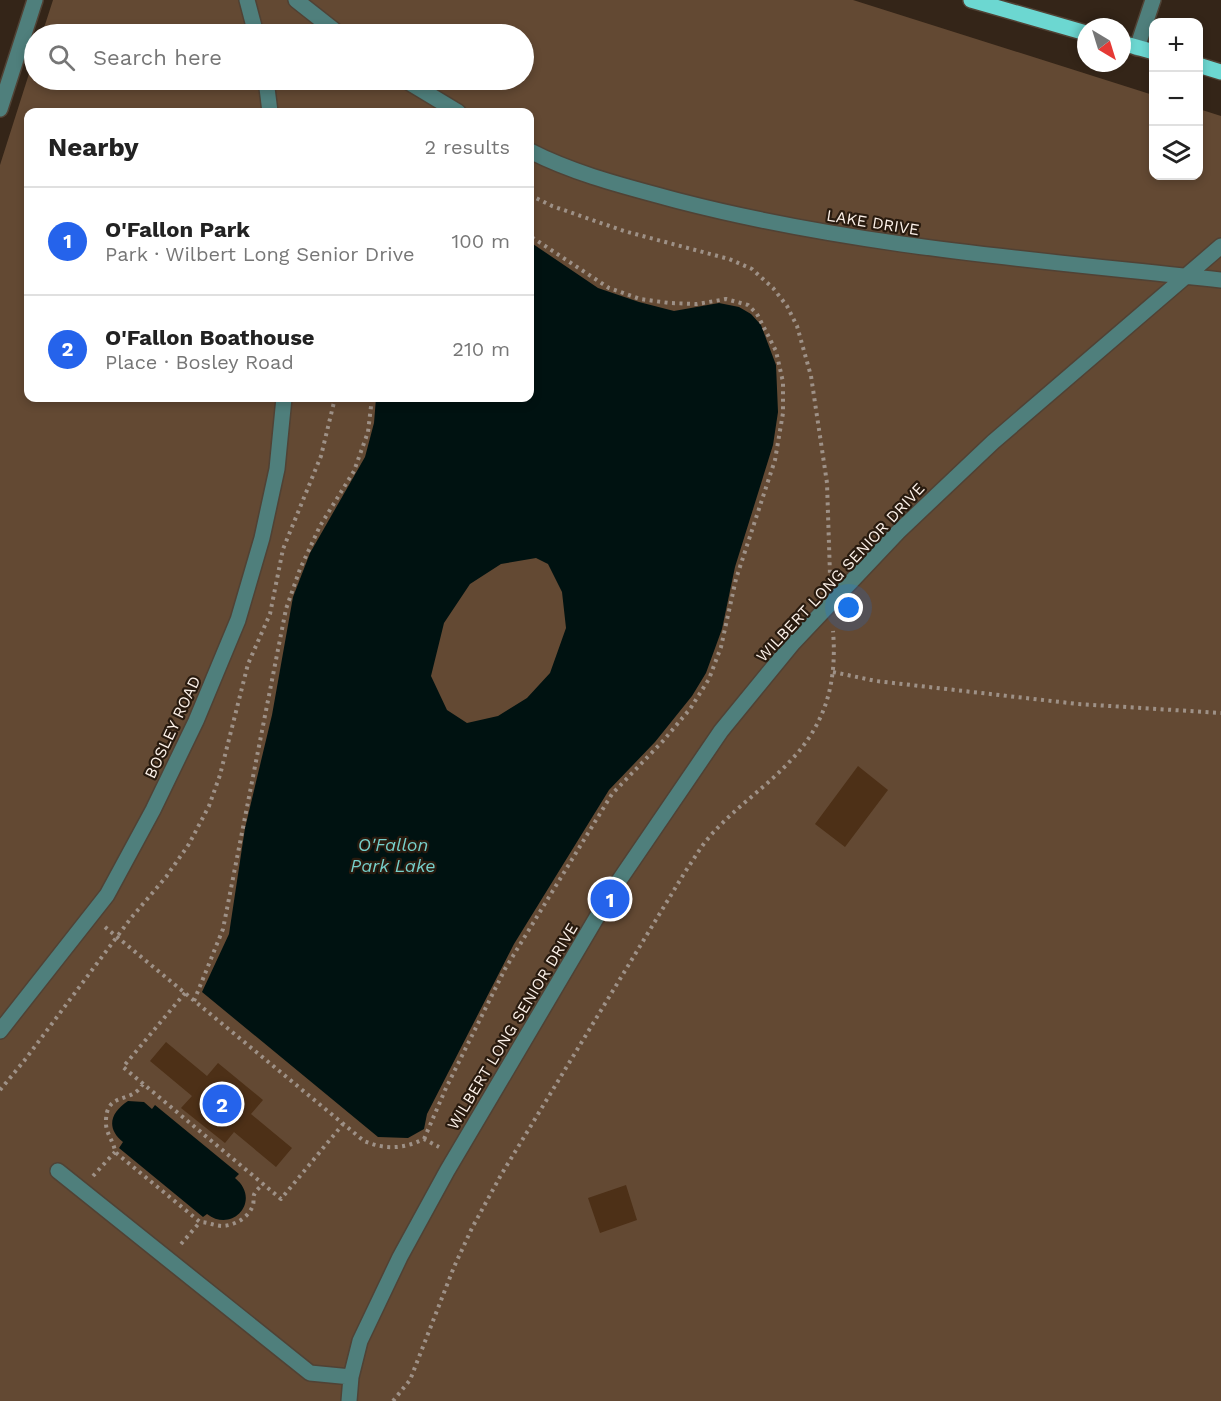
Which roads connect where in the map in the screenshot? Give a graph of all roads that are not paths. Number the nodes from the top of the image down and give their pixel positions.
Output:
1 (35, 0) edge
2 (247, 0) edge
3 (296, 0) edge
4 (971, 0) edge
5 (1153, 0) edge
6 (27, 24) edge
7 (253, 24) edge
8 (326, 24) edge
9 (1077, 30) edge
10 (24, 35) edge
11 (1131, 46) edge
12 (1137, 48) junction
13 (1149, 51) edge
14 (1203, 67) edge
15 (1221, 72) edge
16 (267, 90) edge
17 (422, 90) edge
18 (270, 108) edge
19 (451, 108) edge
20 (0, 110) edge
21 (534, 153) edge
22 (1221, 246) edge
23 (1186, 277) junction
24 (1221, 280) edge
25 (284, 402) edge
26 (0, 1031) edge
27 (58, 1171) dead end
28 (351, 1377) junction
29 (349, 1401) edge

1 - 6 street
2 - 7 street
3 - 8 street
4 - 9 main road
5 - 12 street
10 - 20 street
11 - 12 main road
12 - 13 main road
14 - 15 main road
16 - 18 street
17 - 19 street
21 - 23 street, LAKE DRIVE
22 - 23 street, WILBERT LONG SENIOR DRIVE
23 - 24 street, LAKE DRIVE
23 - 28 street, WILBERT LONG SENIOR DRIVE
25 - 26 street, BOSLEY ROAD
27 - 28 street
28 - 29 street, WILBERT LONG SENIOR DRIVE

